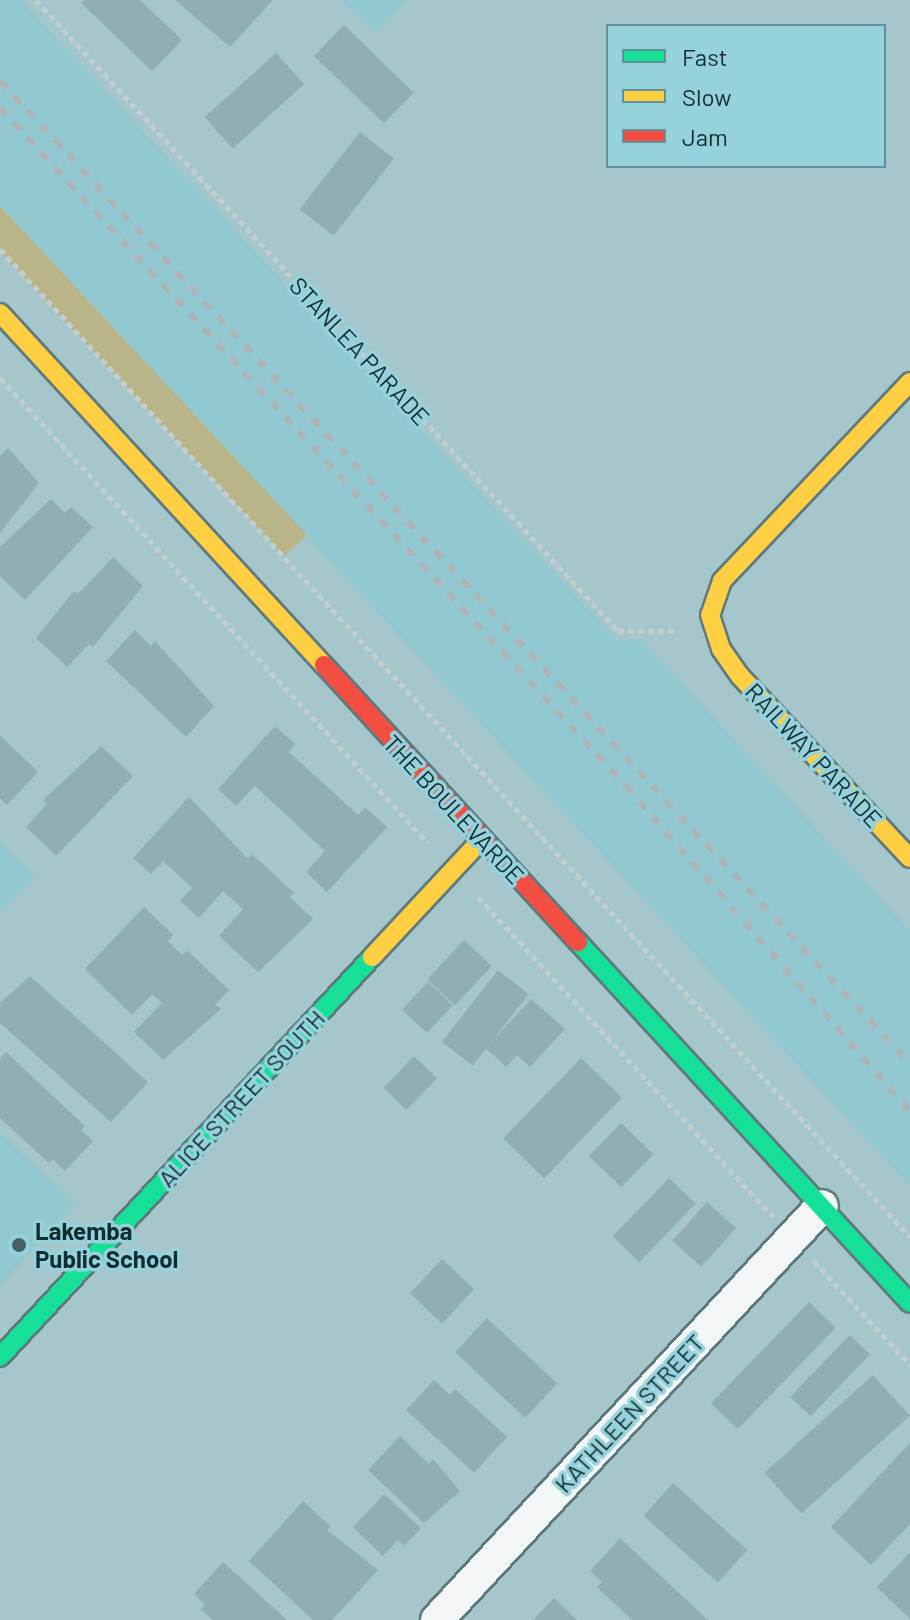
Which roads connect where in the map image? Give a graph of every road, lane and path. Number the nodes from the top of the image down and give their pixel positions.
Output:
1 (36, 0) edge
2 (0, 249) edge
3 (0, 313) edge
4 (910, 382) edge
5 (714, 630) junction
6 (482, 839) junction
7 (910, 858) edge
8 (822, 1206) junction
9 (910, 1237) edge
10 (910, 1303) edge
11 (0, 1357) edge
12 (437, 1620) edge

1 - 5 path, STANLEA PARADE
2 - 9 path
3 - 6 street, THE BOULEVARDE
4 - 5 street
5 - 7 street, RAILWAY PARADE
6 - 8 street, THE BOULEVARDE
6 - 11 street, ALICE STREET SOUTH
8 - 10 street, THE BOULEVARDE
8 - 12 street, KATHLEEN STREET

